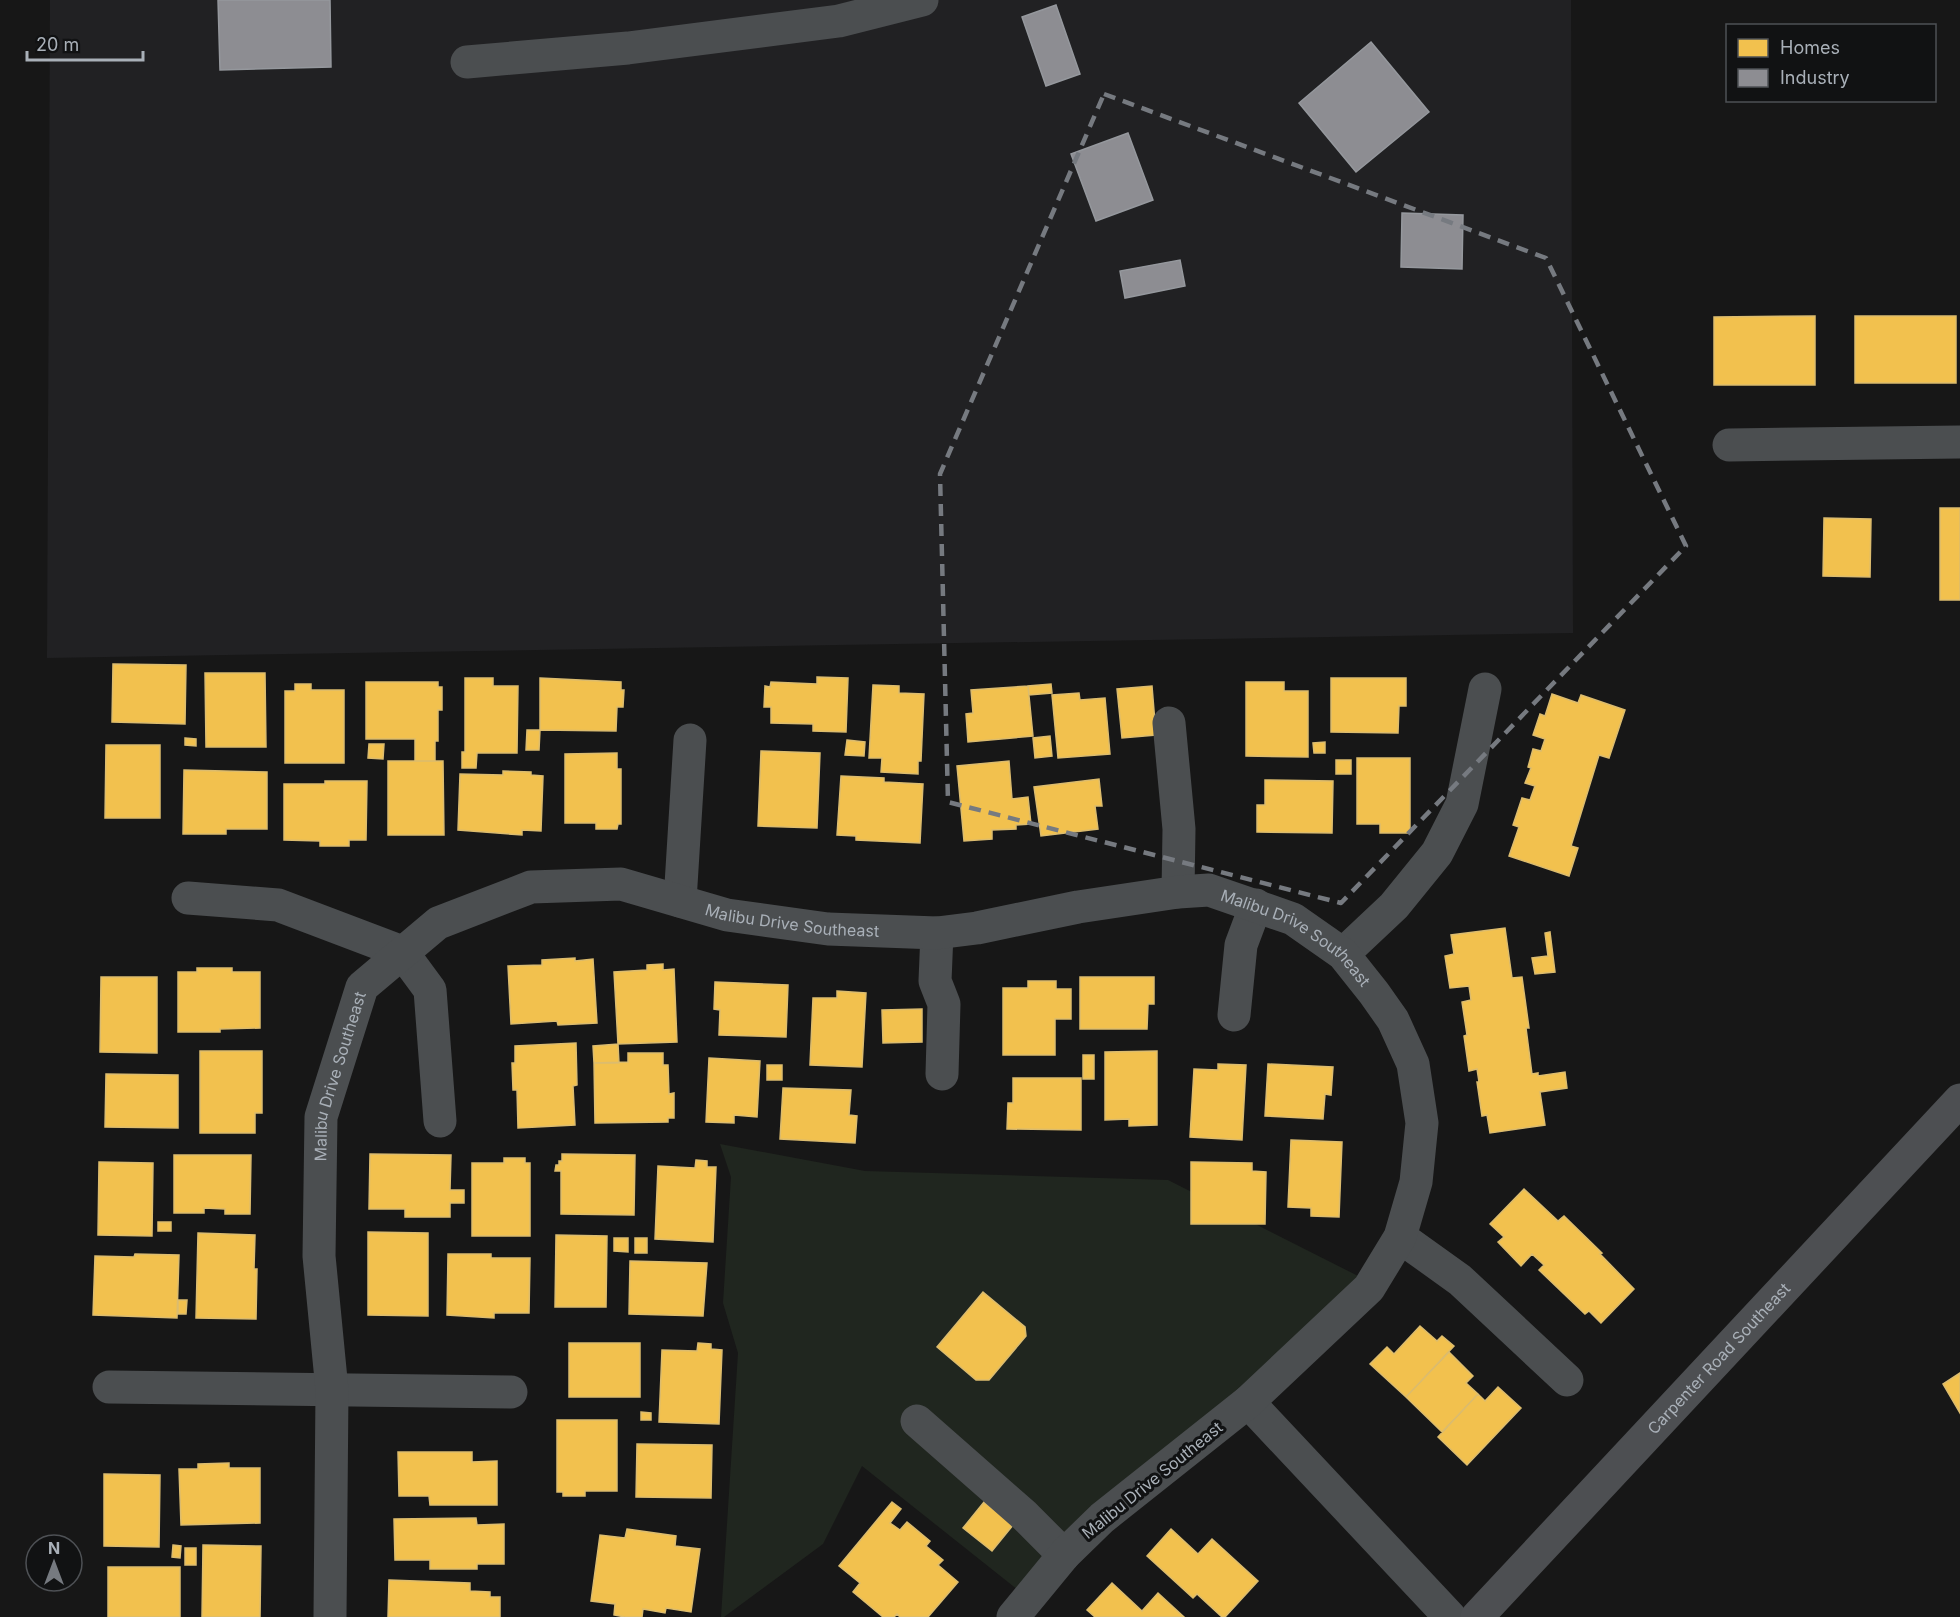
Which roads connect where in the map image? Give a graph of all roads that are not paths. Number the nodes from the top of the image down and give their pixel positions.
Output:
1 (922, 0) edge
2 (467, 62) dead end
3 (1960, 442) edge
4 (1729, 445) dead end
5 (1485, 689) dead end
6 (1169, 723) dead end
7 (690, 740) dead end
8 (1178, 892) junction
9 (188, 898) dead end
10 (680, 901) junction
11 (1256, 905) junction
12 (937, 933) junction
13 (402, 952) junction
14 (1343, 954) junction
15 (1234, 1015) dead end
16 (942, 1074) dead end
17 (1960, 1100) edge
18 (440, 1121) dead end
19 (1400, 1237) junction
20 (1567, 1380) dead end
21 (109, 1387) dead end
22 (332, 1390) junction
23 (511, 1392) dead end
24 (1248, 1402) junction
25 (917, 1421) dead end
26 (1064, 1555) junction
27 (330, 1617) edge
28 (1013, 1617) edge
29 (1450, 1617) edge
30 (1477, 1617) edge

1 - 2 street
3 - 4 street
5 - 14 street
6 - 8 street
7 - 10 street
8 - 11 street, Malibu Drive Southeast
8 - 12 street, Malibu Drive Southeast
9 - 13 street
10 - 12 street, Malibu Drive Southeast
10 - 13 street, Malibu Drive Southeast
11 - 14 street, Malibu Drive Southeast
11 - 15 street
12 - 16 street
13 - 18 street
13 - 22 street, Malibu Drive Southeast
14 - 19 street, Malibu Drive Southeast
17 - 30 main road, Carpenter Road Southeast
19 - 20 street
19 - 24 street, Malibu Drive Southeast
21 - 22 street
22 - 23 street
22 - 27 street, Malibu Drive Southeast
24 - 26 street, Malibu Drive Southeast
24 - 29 street
25 - 26 street
26 - 28 street, Malibu Drive Southeast

